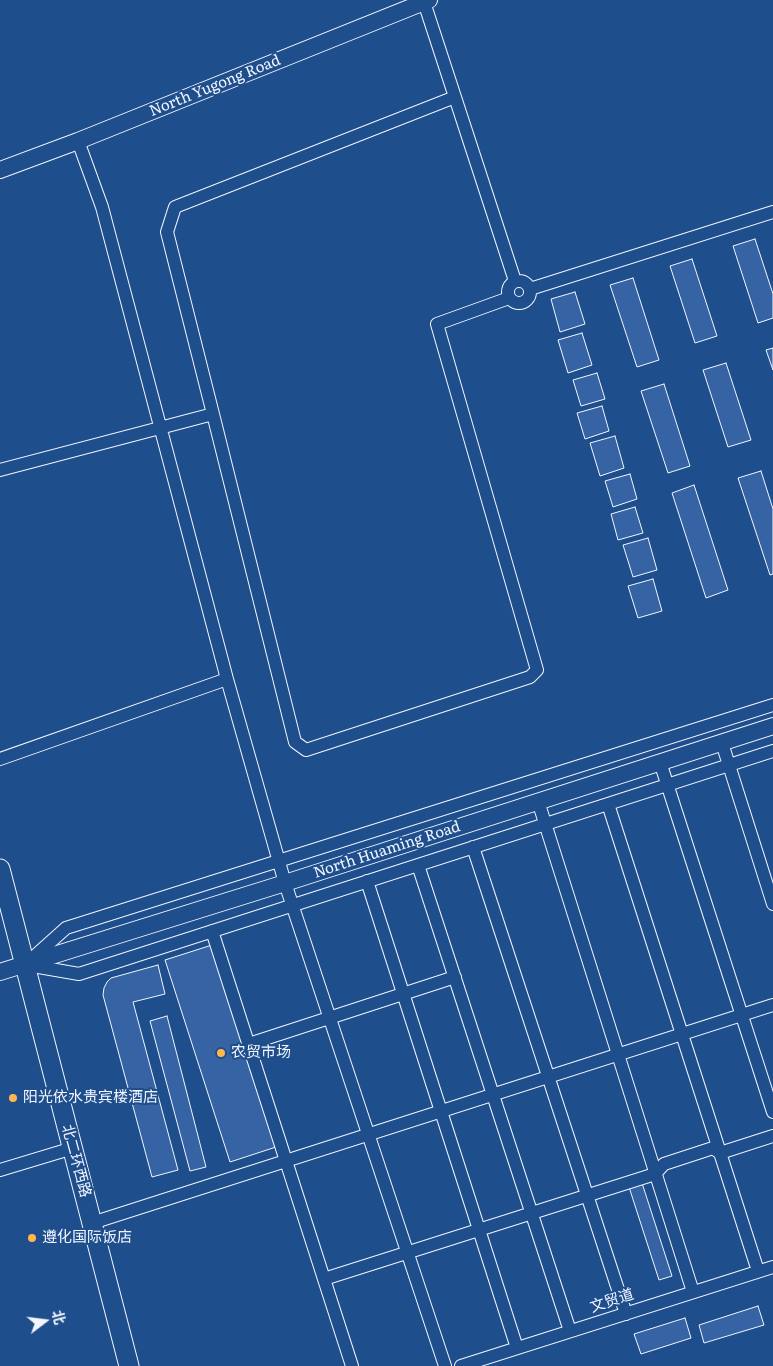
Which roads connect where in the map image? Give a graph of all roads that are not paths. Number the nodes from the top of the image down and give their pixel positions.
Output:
1 (427, 1) edge
2 (455, 97) junction
3 (78, 141) junction
4 (0, 170) edge
5 (773, 212) edge
6 (515, 281) junction
7 (530, 289) junction
8 (509, 298) junction
9 (213, 414) junction
10 (162, 428) junction
11 (0, 470) edge
12 (227, 679) junction
13 (773, 705) edge
14 (773, 726) edge
15 (722, 742) junction
16 (773, 751) edge
17 (0, 759) edge
18 (660, 762) junction
19 (729, 765) junction
20 (668, 785) junction
21 (538, 801) junction
22 (608, 804) junction
23 (545, 824) junction
24 (473, 847) junction
25 (279, 861) junction
26 (418, 865) junction
27 (0, 869) edge
28 (367, 881) junction
29 (285, 883) junction
30 (773, 904) edge
31 (293, 905) junction
32 (212, 931) junction
33 (25, 964) junction
34 (0, 972) edge
35 (455, 977) junction
36 (403, 994) junction
37 (773, 1005) edge
38 (742, 1015) junction
39 (330, 1018) junction
40 (682, 1034) junction
41 (249, 1044) junction
42 (618, 1055) junction
43 (548, 1078) junction
44 (493, 1095) junction
45 (441, 1112) junction
46 (773, 1112) edge
47 (369, 1135) junction
48 (773, 1136) edge
49 (73, 1148) junction
50 (720, 1153) junction
51 (286, 1162) junction
52 (0, 1170) edge
53 (655, 1174) junction
54 (587, 1195) junction
55 (532, 1213) junction
56 (92, 1223) junction
57 (479, 1230) junction
58 (408, 1252) junction
59 (773, 1267) edge
60 (758, 1271) junction
61 (324, 1279) junction
62 (693, 1292) junction
63 (626, 1314) junction
64 (570, 1331) junction
65 (517, 1348) junction
66 (129, 1366) edge
67 (352, 1366) edge
68 (445, 1366) edge
69 (461, 1366) edge

1 - 2 street
1 - 3 main road, North Yugong Road
2 - 6 street
2 - 9 street
3 - 4 main road, North Yugong Road
3 - 10 street
5 - 7 street
6 - 7 street
6 - 8 street
7 - 8 street
8 - 9 street
9 - 10 street
10 - 11 street
10 - 12 street
12 - 17 street
12 - 25 street
13 - 25 street
14 - 15 main road, North Huaming Road
15 - 18 main road, North Huaming Road
15 - 19 street
16 - 19 street
18 - 20 street
18 - 21 main road, North Huaming Road
19 - 20 street
19 - 30 street
20 - 22 street
20 - 38 street
21 - 23 street
21 - 29 main road, North Huaming Road
22 - 23 street
22 - 40 street
23 - 24 street
23 - 42 street
24 - 26 street
24 - 43 street
25 - 29 street
25 - 33 street
26 - 28 street
26 - 35 street
27 - 33 highway, 北二环西路
28 - 31 street
28 - 36 street
29 - 31 street
29 - 33 main road, North Huaming Road
31 - 32 street
31 - 39 street
32 - 33 street
32 - 41 street
33 - 34 main road, North Huaming Road
33 - 49 highway, 北二环西路
35 - 36 street
35 - 44 street
36 - 39 street
36 - 45 street
37 - 38 street
38 - 40 street
38 - 46 street
39 - 41 street
39 - 47 street
40 - 42 street
40 - 50 street
41 - 51 street
42 - 43 street
42 - 53 street
43 - 44 street
43 - 54 street
44 - 45 street
44 - 55 street
45 - 47 street
45 - 57 street
47 - 51 street
47 - 58 street
48 - 50 street
49 - 52 street
49 - 56 highway, 北二环西路
50 - 53 street
50 - 60 street
51 - 56 street
51 - 61 street
53 - 54 street
53 - 62 street
54 - 55 street
54 - 63 street
55 - 57 street
55 - 64 street
56 - 66 highway, 北二环西路
57 - 58 street
57 - 65 street
58 - 61 street
58 - 68 street
59 - 60 street, 文贸道
60 - 62 street, 文贸道
61 - 67 street
62 - 63 street, 文贸道
63 - 64 street, 文贸道
64 - 65 street, 文贸道
65 - 69 street, 文贸道

